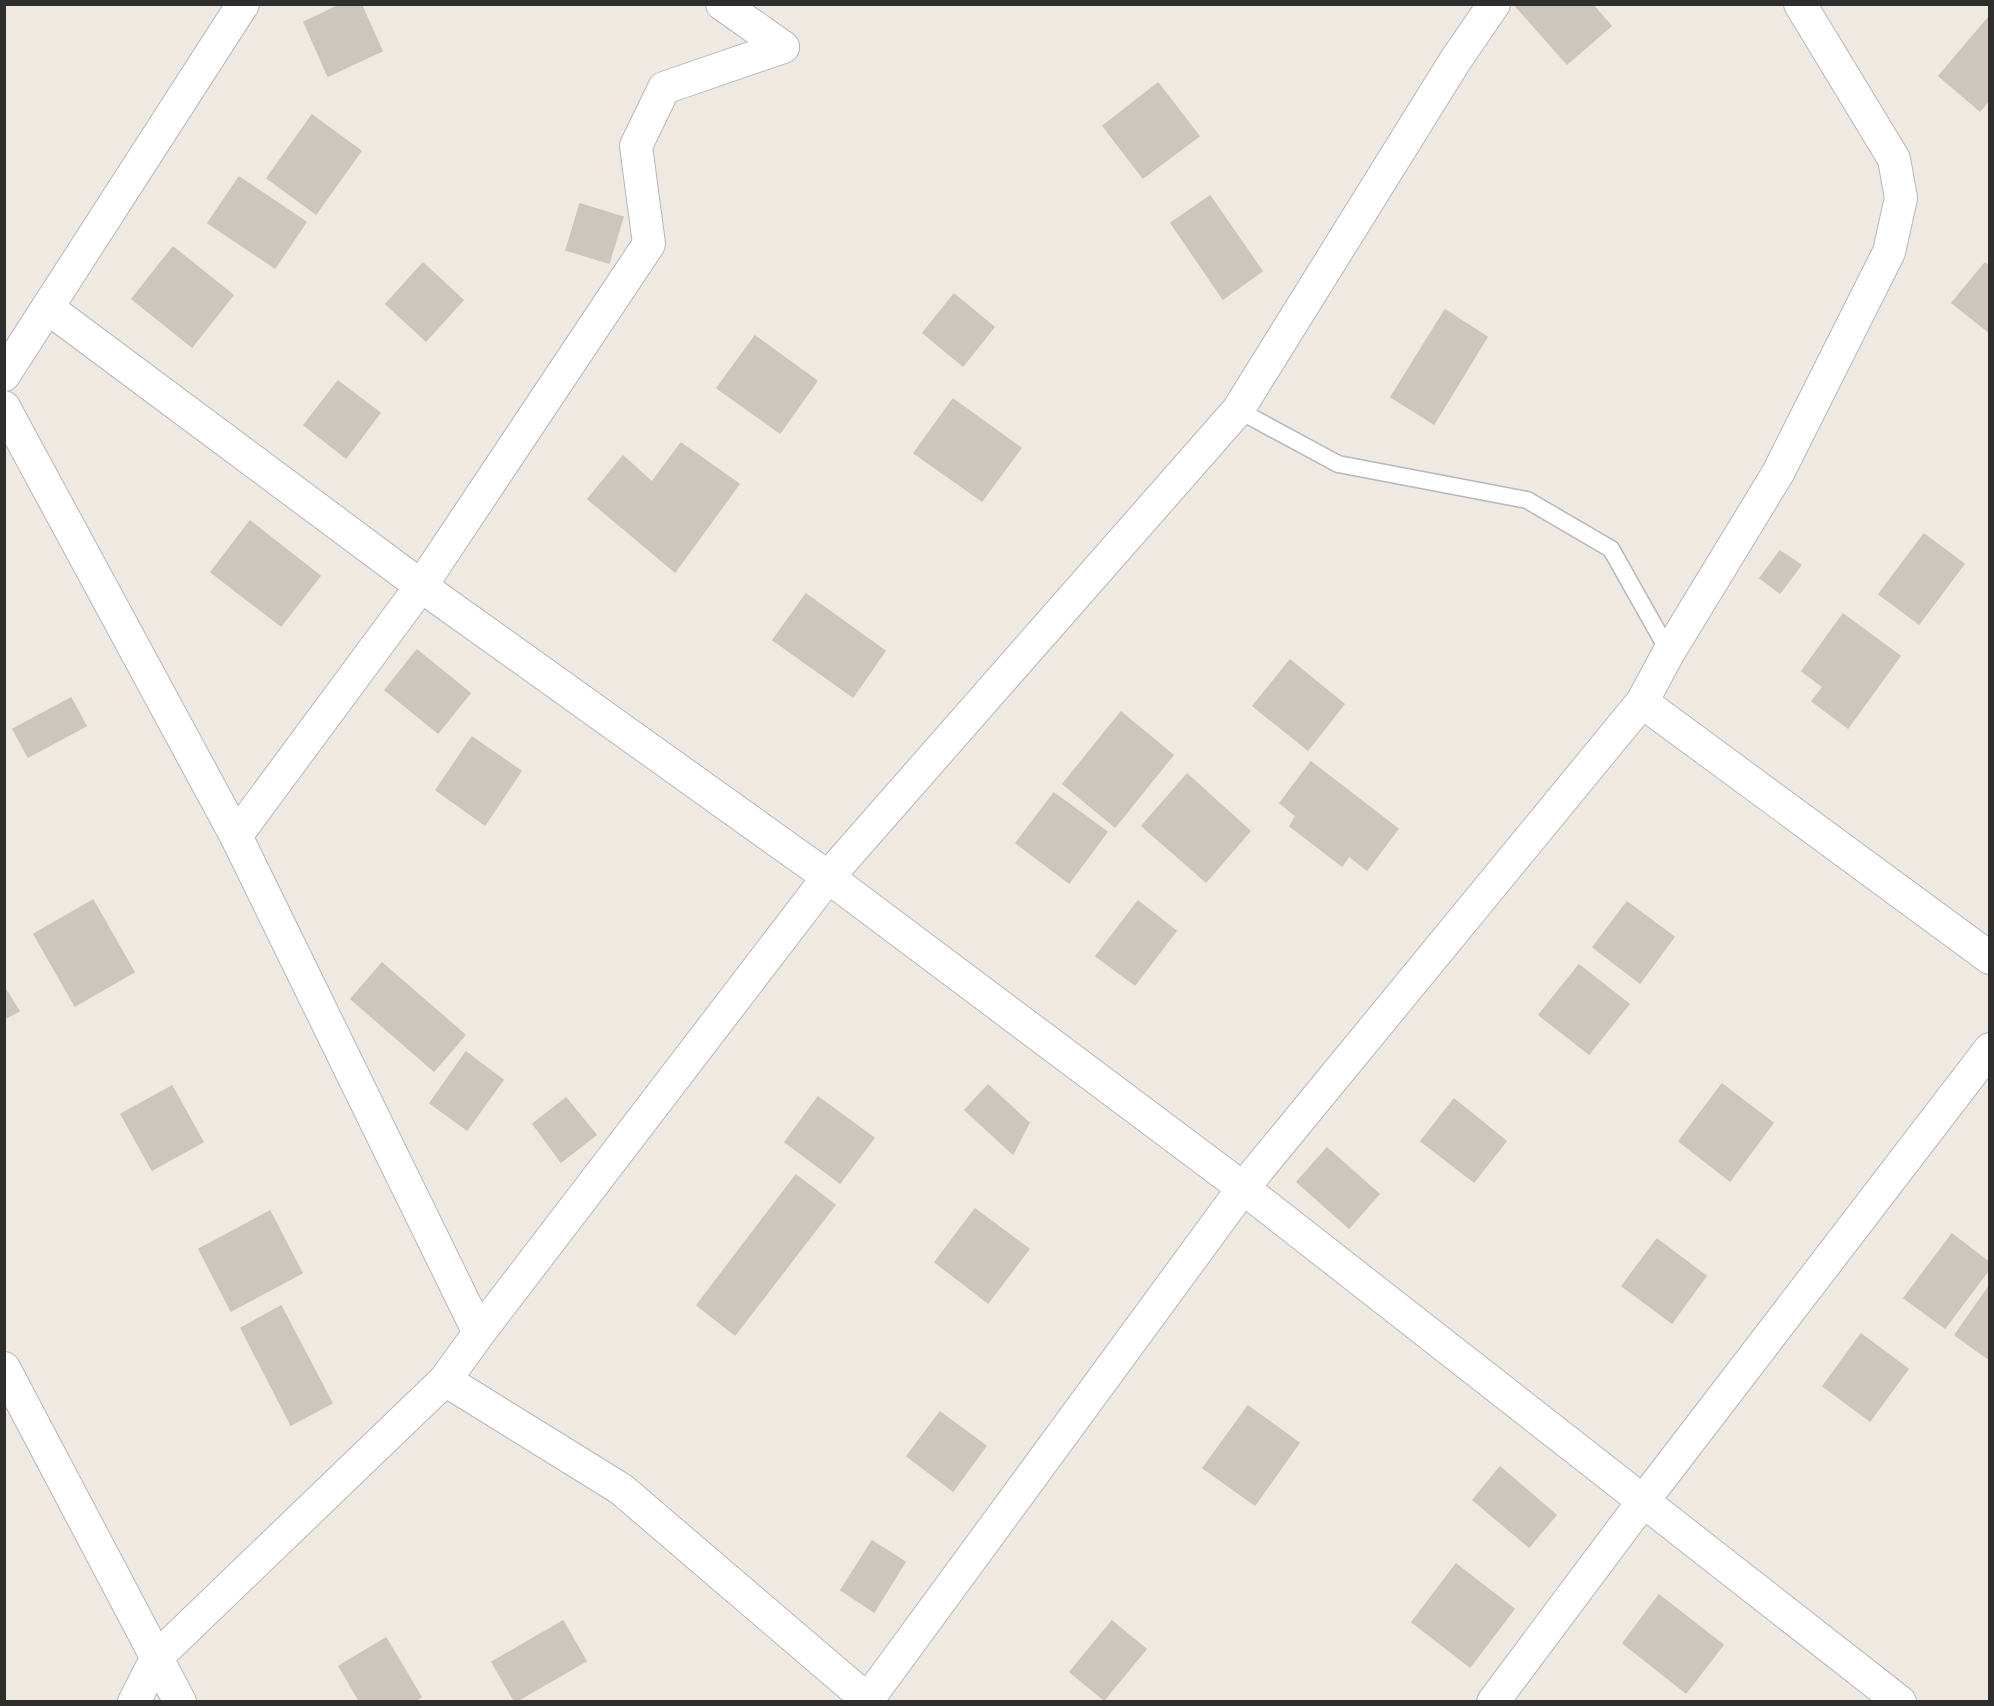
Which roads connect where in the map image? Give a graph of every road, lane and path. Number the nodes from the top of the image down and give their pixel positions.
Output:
1 (243, 4) edge
2 (722, 4) edge
3 (1494, 4) edge
4 (1800, 4) edge
5 (48, 308) junction
6 (4, 375) edge
7 (4, 407) edge
8 (1238, 410) junction
9 (421, 586) junction
10 (1669, 652) junction
11 (1642, 702) junction
12 (236, 836) junction
13 (828, 877) junction
14 (1989, 958) edge
15 (1989, 1049) edge
16 (1243, 1188) junction
17 (479, 1333) junction
18 (4, 1368) edge
19 (445, 1380) junction
20 (1644, 1500) junction
21 (157, 1657) junction
22 (134, 1701) edge
23 (180, 1701) edge
24 (868, 1701) edge
25 (1493, 1701) edge
26 (1900, 1701) edge

1 - 5 street
2 - 9 street
3 - 8 street
4 - 10 street
5 - 6 street
5 - 9 street
7 - 12 street
8 - 10 lane
8 - 13 street
9 - 12 street
9 - 13 street
10 - 11 street
11 - 14 street
11 - 16 street
12 - 17 street
13 - 16 street
13 - 17 street
15 - 20 street
16 - 20 street
16 - 24 street
17 - 19 street
18 - 21 street
19 - 21 street
19 - 24 street
20 - 25 street
20 - 26 street
21 - 22 street
21 - 23 street

